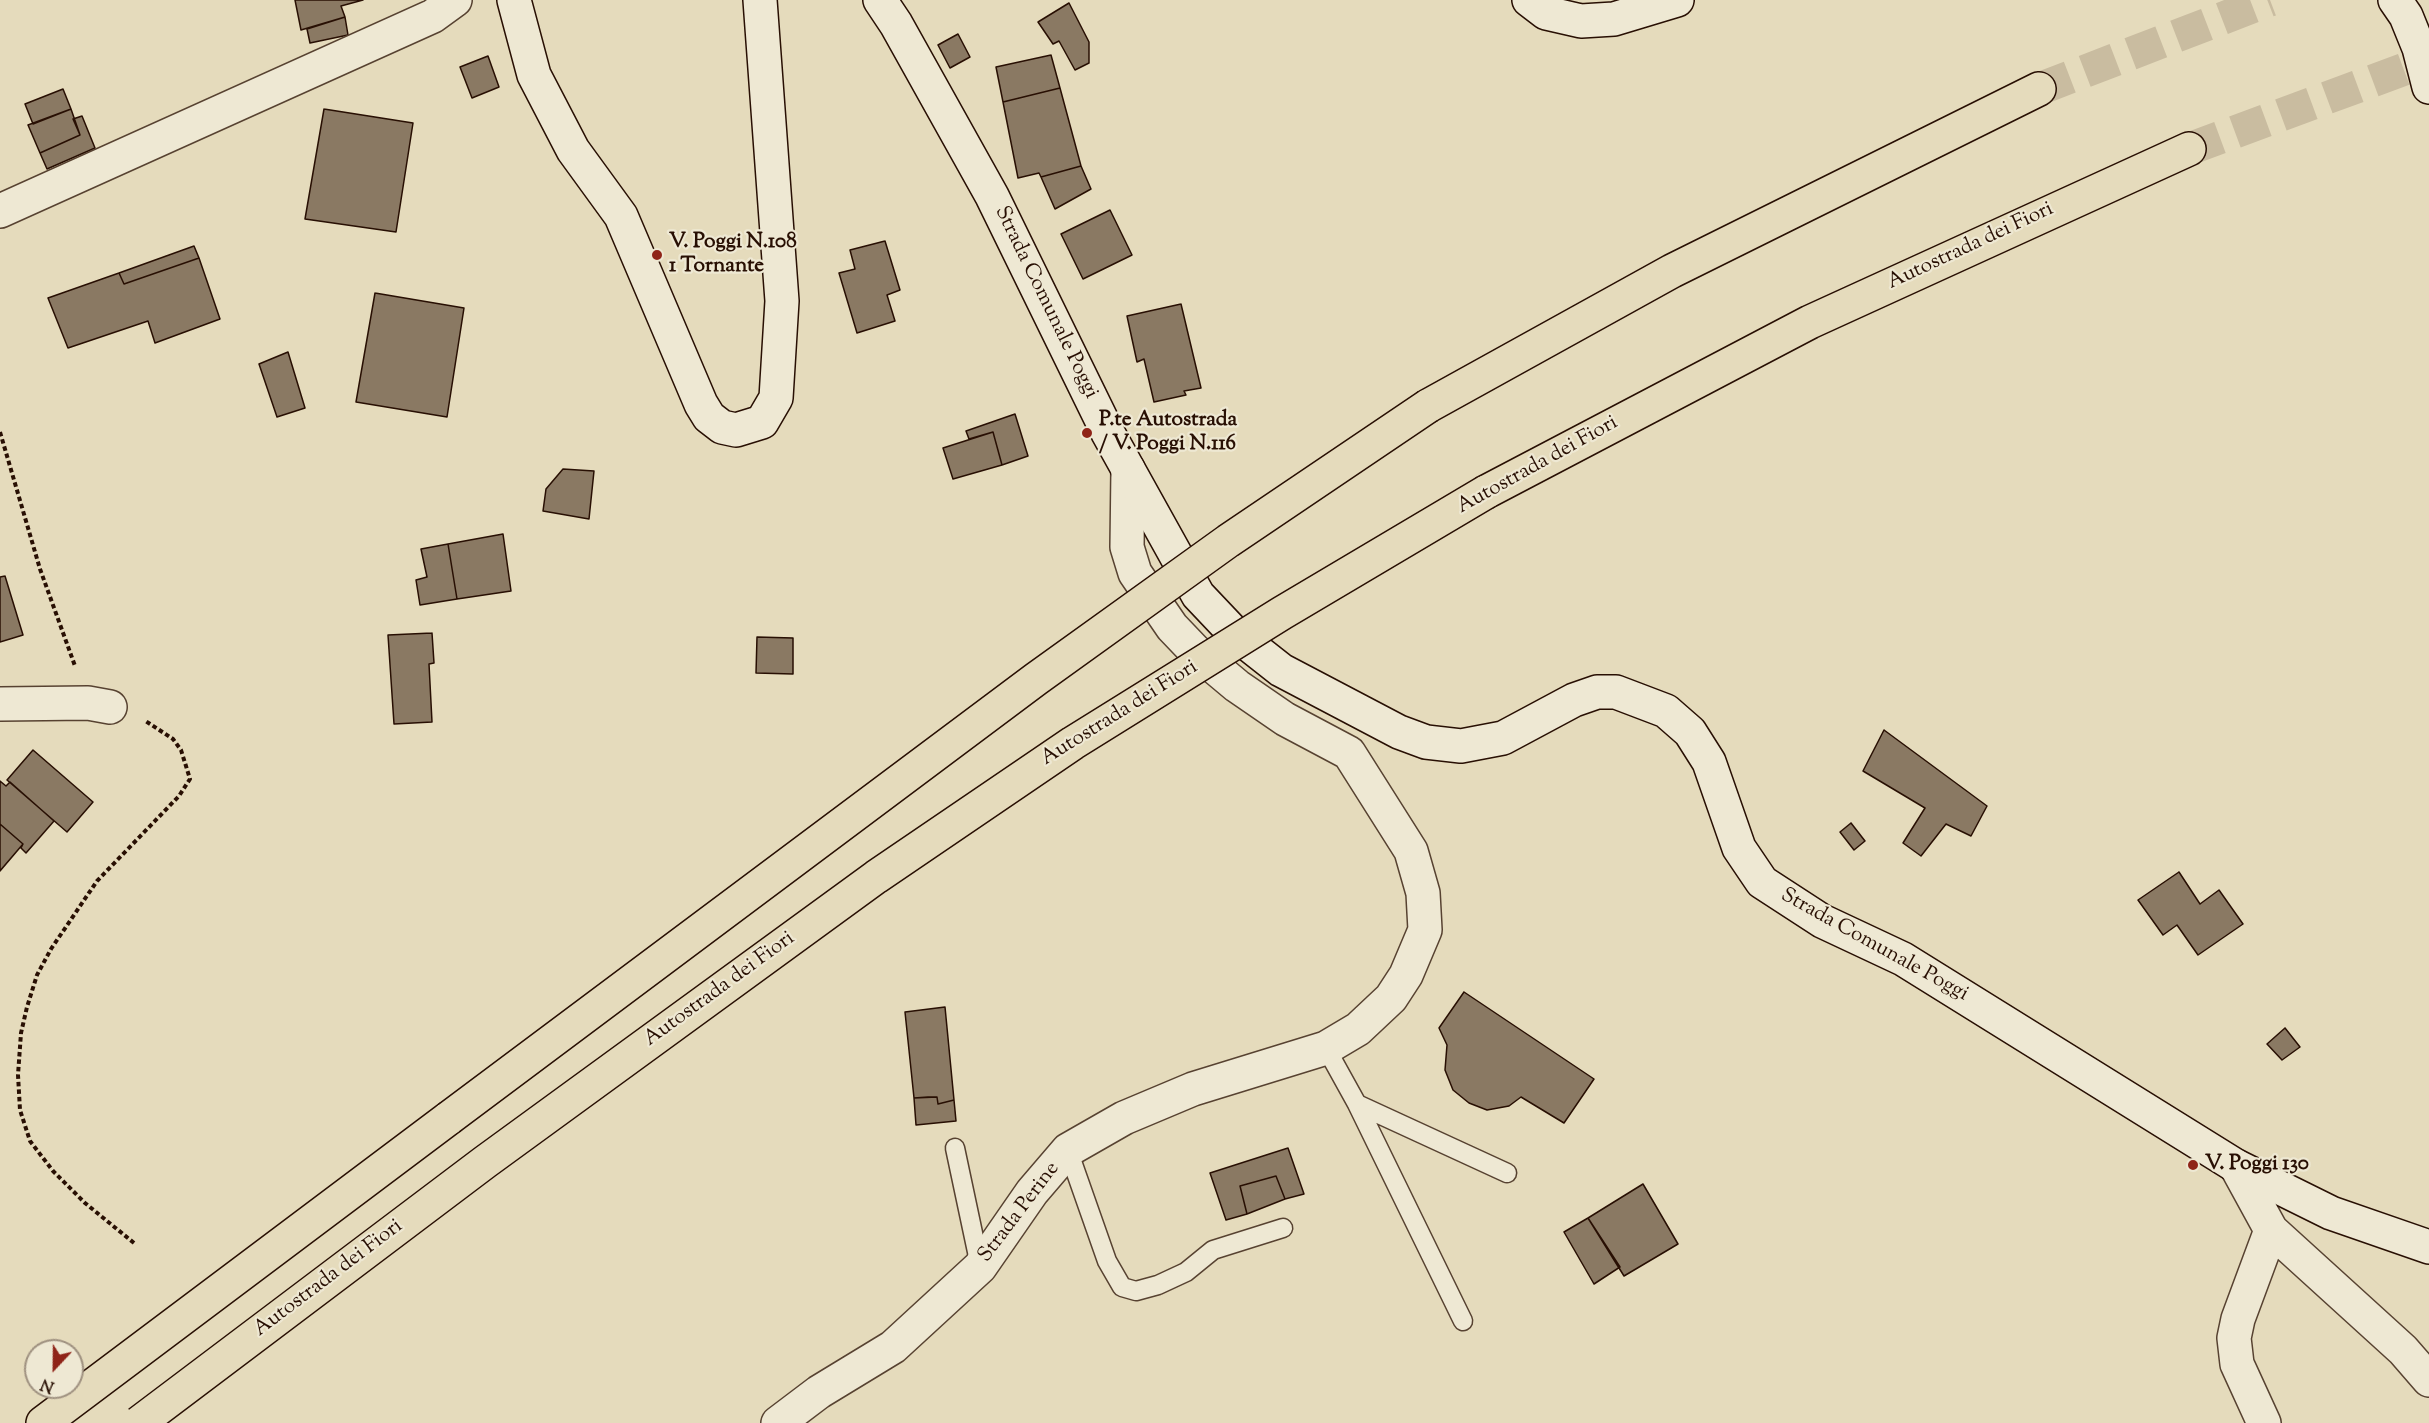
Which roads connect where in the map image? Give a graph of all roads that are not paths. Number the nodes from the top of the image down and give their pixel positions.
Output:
1 (455, 0) edge
2 (514, 0) edge
3 (760, 0) edge
4 (880, 0) edge
5 (1529, 0) edge
6 (1677, 0) edge
7 (2396, 0) edge
8 (2429, 87) edge
9 (2039, 89) tunnel mouth
10 (2189, 148) tunnel mouth
11 (0, 211) edge
12 (1128, 469) junction
13 (0, 704) edge
14 (99, 705) road end
15 (1326, 1048) junction
16 (1357, 1104) junction
17 (955, 1148) dead end
18 (1068, 1150) junction
19 (2236, 1166) junction
20 (1507, 1173) dead end
21 (1282, 1228) dead end
22 (2271, 1230) junction
23 (2429, 1246) edge
24 (980, 1267) junction
25 (1463, 1320) dead end
26 (2429, 1380) edge
27 (43, 1423) edge
28 (139, 1423) edge
29 (778, 1423) edge
30 (2264, 1423) edge

1 - 11 main road
2 - 3 main road
4 - 12 main road, Strada Comunale Poggi
5 - 6 main road
7 - 8 main road
9 - 27 highway, bridge
10 - 28 highway, Autostrada dei Fiori, bridge
12 - 15 main road, Strada Perine
12 - 19 main road, Strada Comunale Poggi
13 - 14 main road
15 - 16 lane
15 - 18 main road, Strada Perine
16 - 20 lane
16 - 25 lane
17 - 24 lane
18 - 21 lane
18 - 24 main road, Strada Perine
19 - 22 main road
19 - 23 main road, Strada Comunale Poggi
22 - 26 main road
22 - 30 main road
24 - 29 main road, Strada Perine

